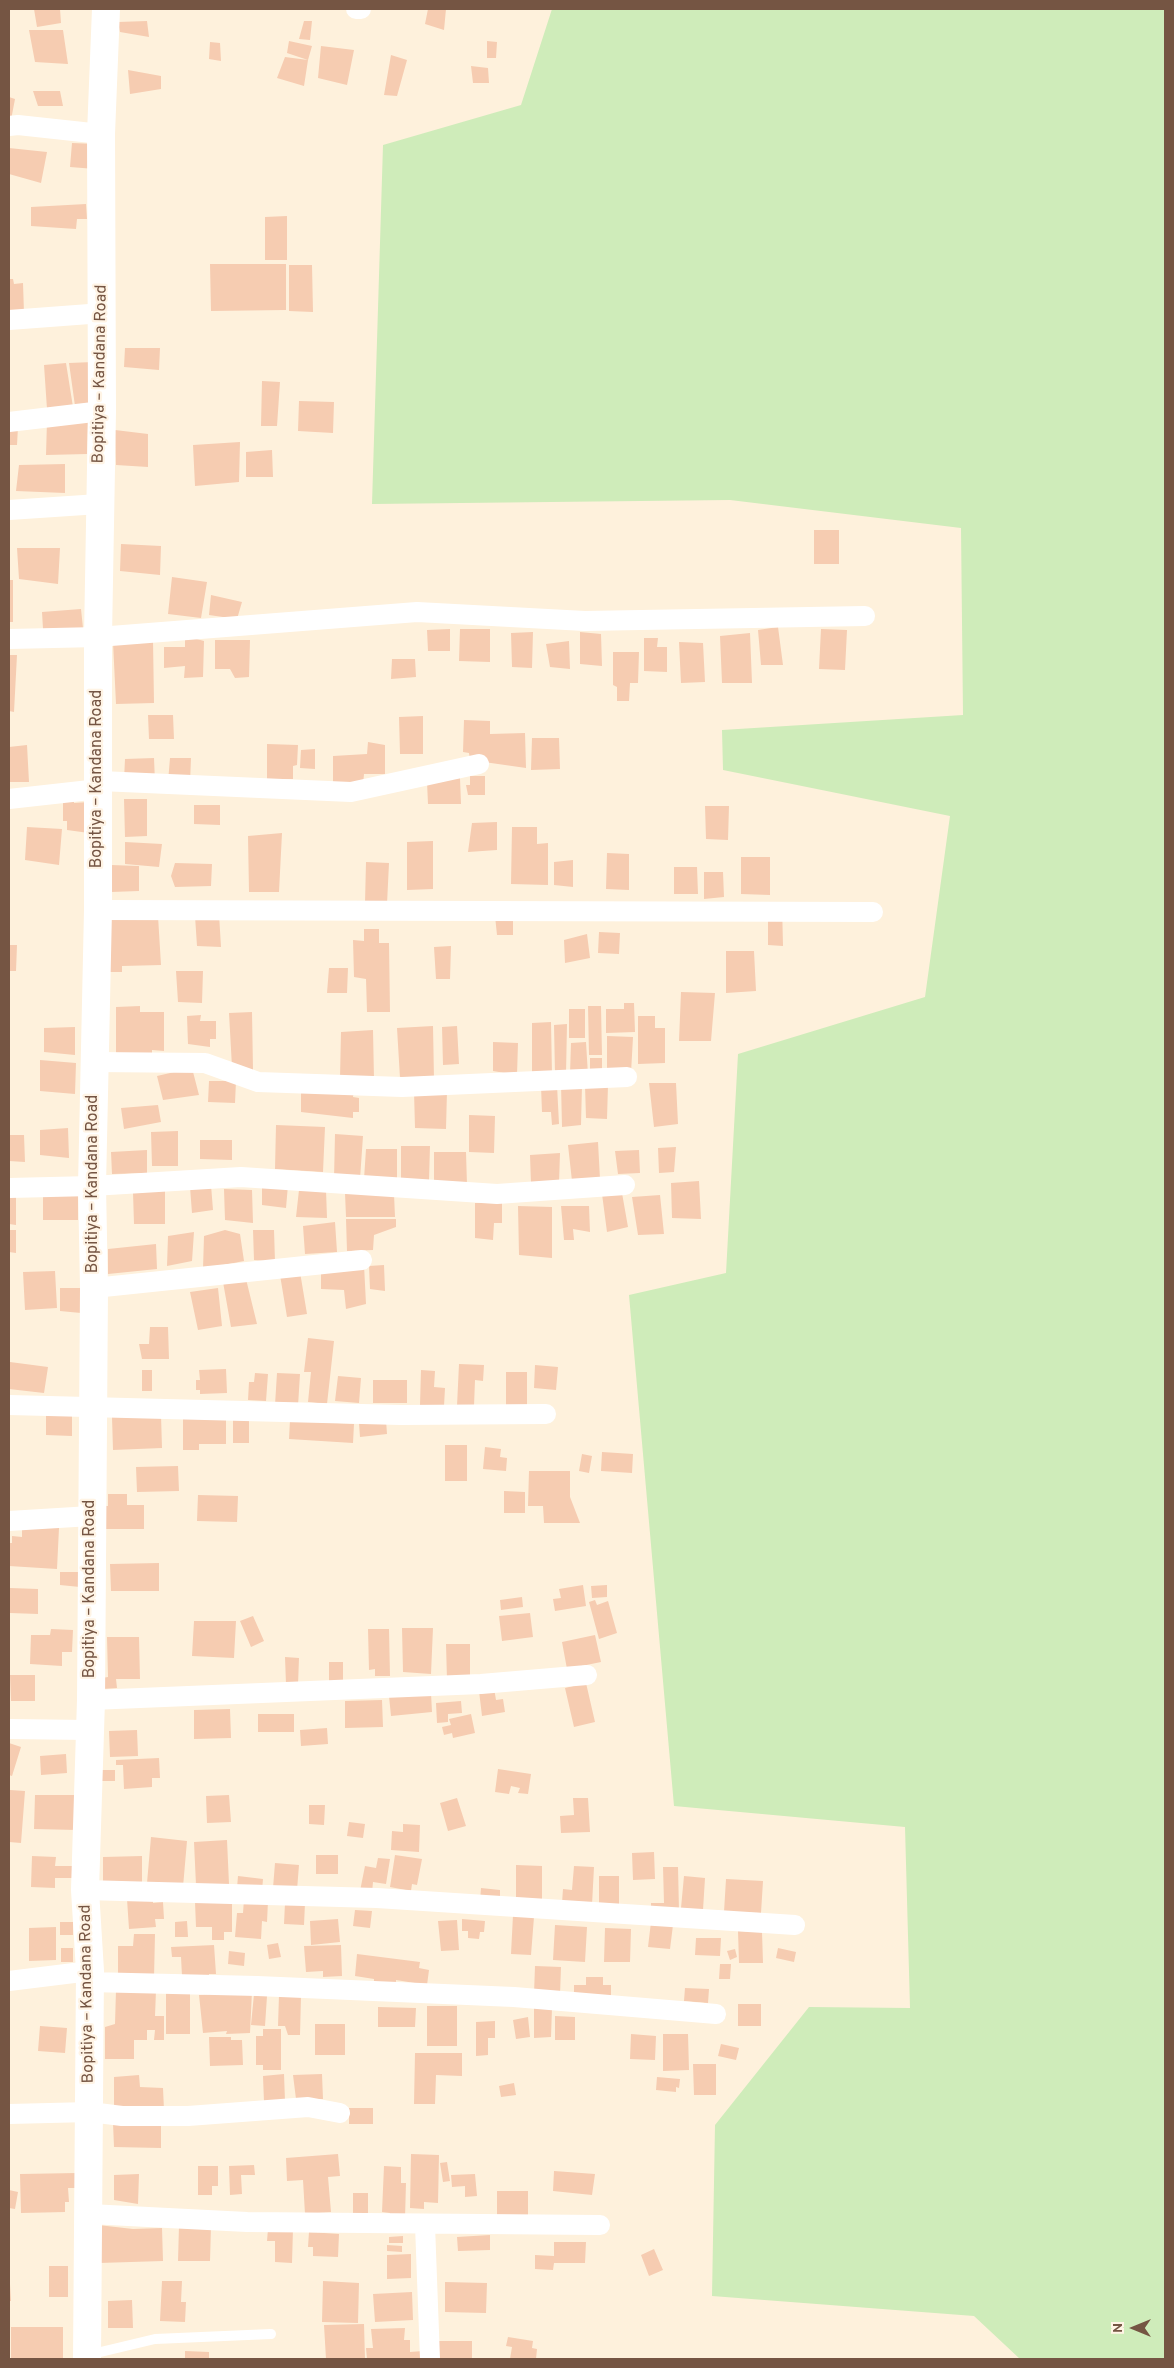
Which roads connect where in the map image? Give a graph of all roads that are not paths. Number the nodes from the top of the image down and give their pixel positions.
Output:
1 (106, 9) edge
2 (356, 9) edge
3 (361, 9) edge
4 (9, 126) edge
5 (101, 134) junction
6 (103, 312) junction
7 (9, 320) edge
8 (102, 412) junction
9 (9, 422) edge
10 (99, 504) junction
11 (9, 510) edge
12 (865, 616) dead end
13 (98, 637) junction
14 (9, 639) edge
15 (479, 764) dead end
16 (99, 785) junction
17 (9, 799) edge
18 (98, 910) junction
19 (873, 912) dead end
20 (95, 1062) junction
21 (627, 1077) dead end
22 (92, 1186) junction
23 (626, 1186) dead end
24 (9, 1188) edge
25 (362, 1260) dead end
26 (94, 1288) junction
27 (9, 1405) edge
28 (92, 1406) junction
29 (546, 1414) dead end
30 (91, 1516) junction
31 (9, 1521) edge
32 (587, 1676) dead end
33 (91, 1700) junction
34 (9, 1729) edge
35 (89, 1730) junction
36 (85, 1890) junction
37 (795, 1925) dead end
38 (89, 1977) junction
39 (9, 1980) edge
40 (716, 2014) dead end
41 (90, 2112) junction
42 (340, 2113) dead end
43 (9, 2114) edge
44 (89, 2214) junction
45 (425, 2225) junction
46 (600, 2225) dead end
47 (271, 2334) dead end
48 (87, 2357) edge
49 (430, 2359) edge

1 - 5 street, Bopitiya – Kandana Road
2 - 3 street
4 - 5 street
5 - 6 street, Bopitiya – Kandana Road
6 - 7 street
6 - 8 street, Bopitiya – Kandana Road
8 - 9 street
8 - 10 street, Bopitiya – Kandana Road
10 - 11 street
10 - 13 street, Bopitiya – Kandana Road
12 - 13 street
13 - 14 street
13 - 16 street, Bopitiya – Kandana Road
15 - 16 street
16 - 17 street
16 - 18 street, Bopitiya – Kandana Road
18 - 19 street
18 - 20 street, Bopitiya – Kandana Road
20 - 21 street
20 - 22 street, Bopitiya – Kandana Road
22 - 23 street
22 - 24 street
22 - 26 street, Bopitiya – Kandana Road
25 - 26 street
26 - 28 street, Bopitiya – Kandana Road
27 - 28 street
28 - 29 street
28 - 30 street, Bopitiya – Kandana Road
30 - 31 street
30 - 33 street, Bopitiya – Kandana Road
32 - 33 street
33 - 35 street, Bopitiya – Kandana Road
34 - 35 street
35 - 36 street, Bopitiya – Kandana Road
36 - 37 street
36 - 38 street, Bopitiya – Kandana Road
38 - 39 street
38 - 40 street
38 - 41 street, Bopitiya – Kandana Road
41 - 42 street
41 - 43 street
41 - 44 street, Bopitiya – Kandana Road
44 - 45 street
44 - 48 street, Bopitiya – Kandana Road
45 - 46 street
45 - 49 street
47 - 48 lane

